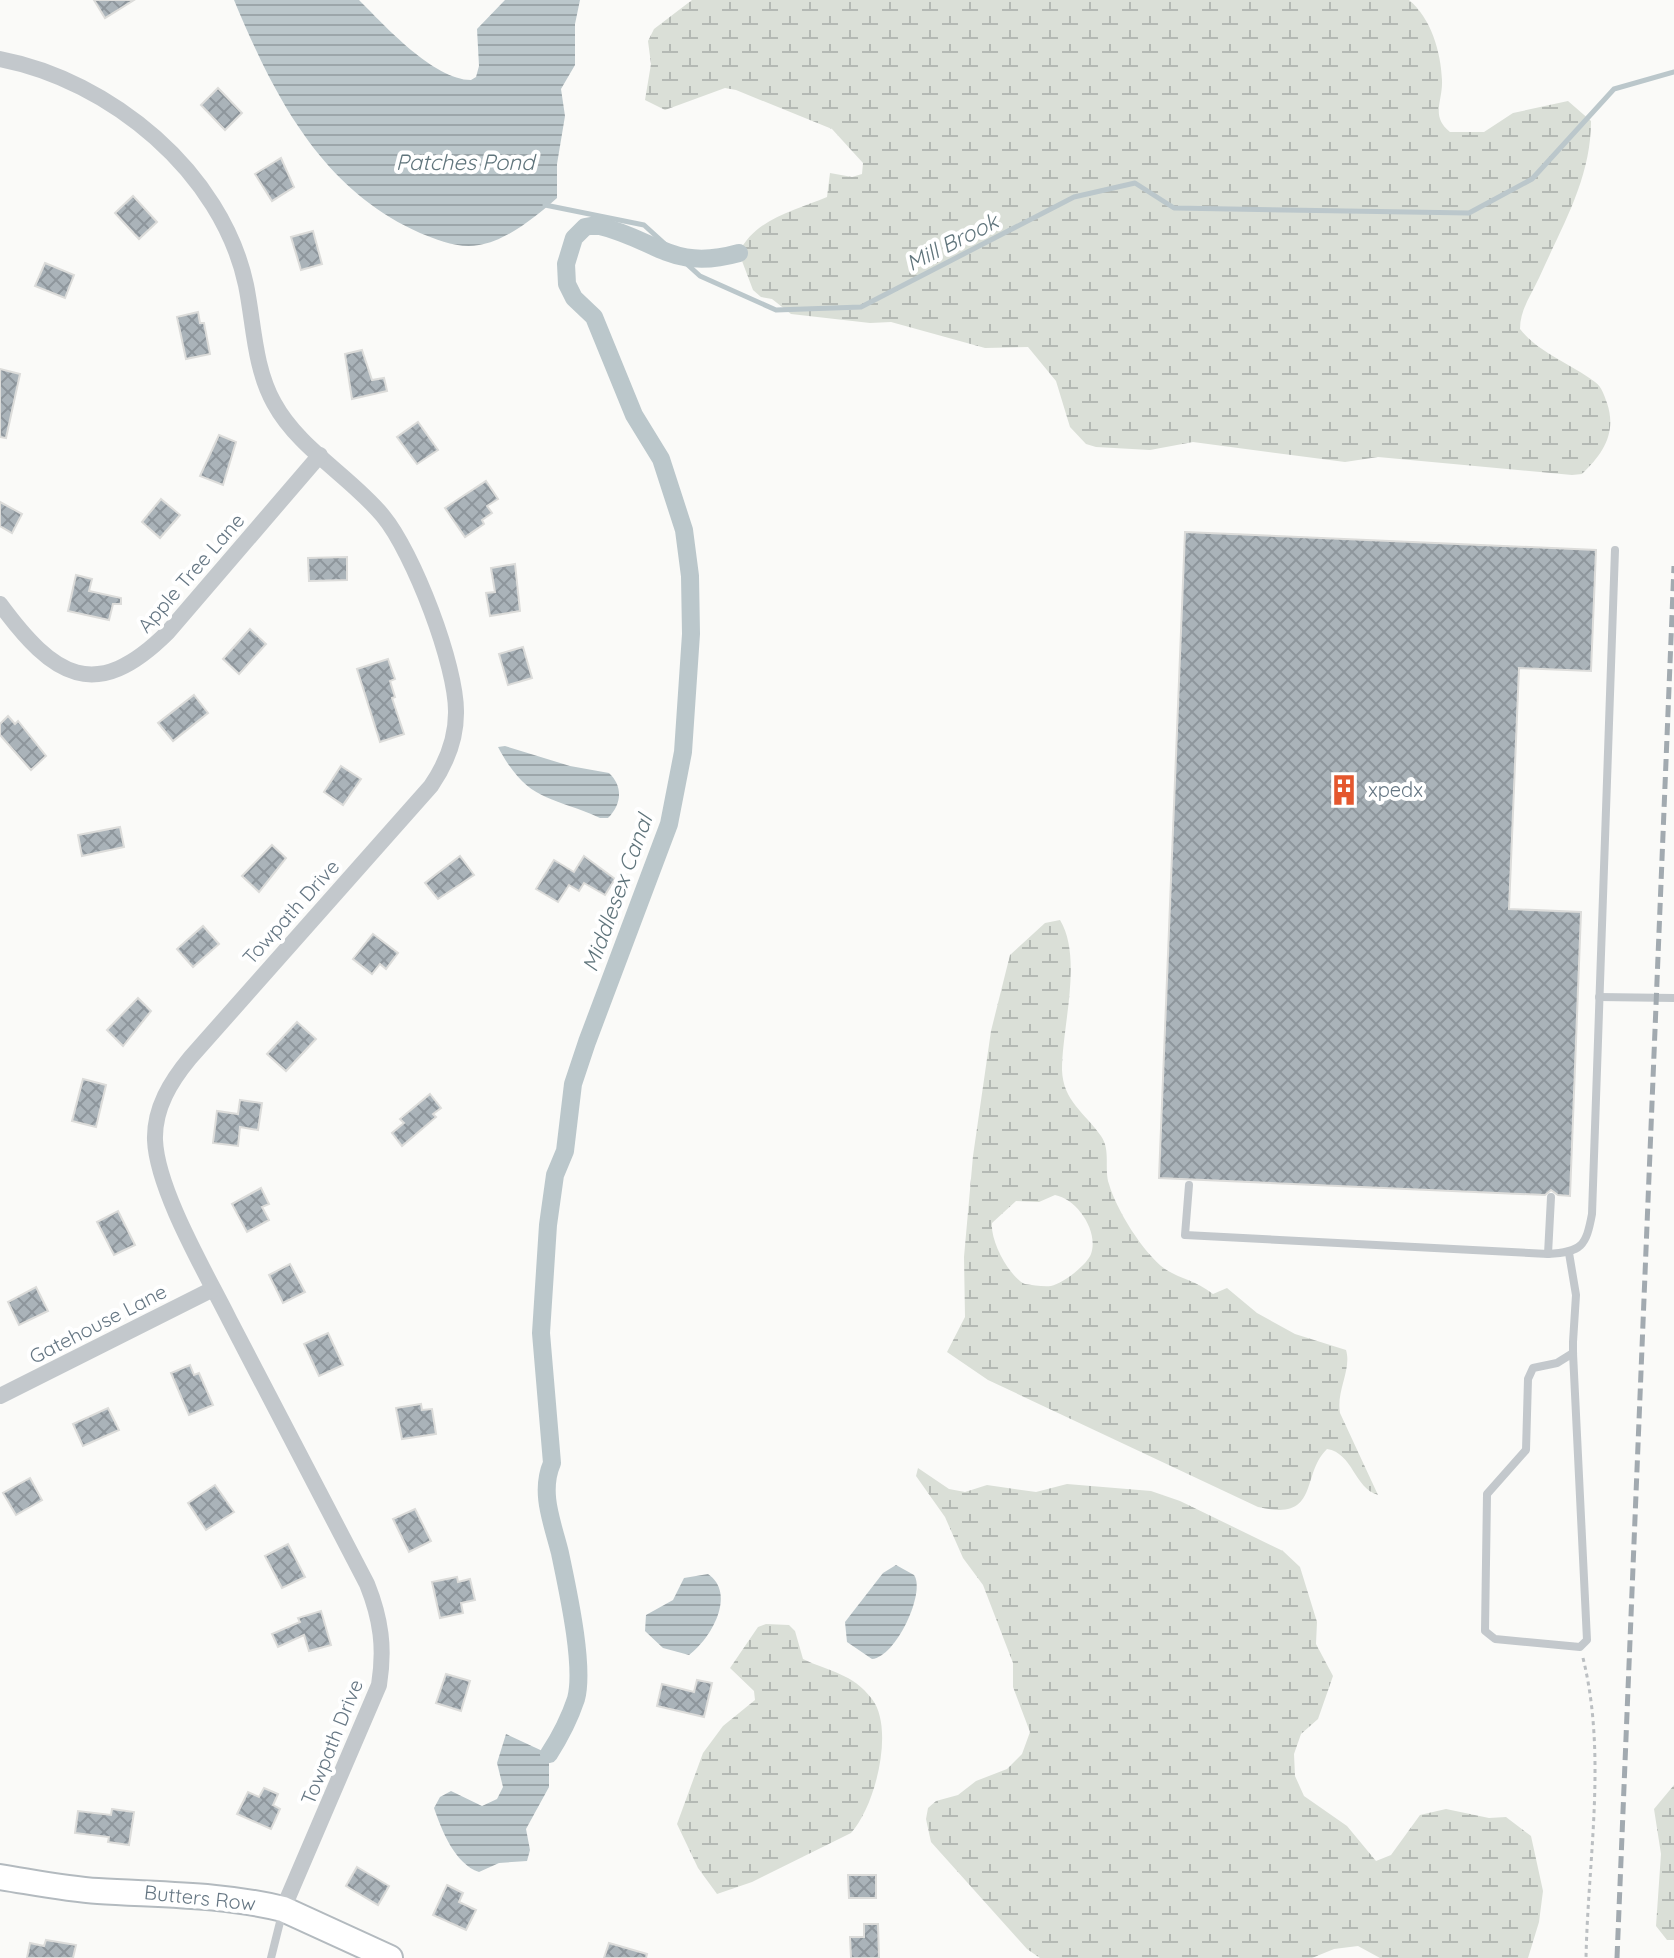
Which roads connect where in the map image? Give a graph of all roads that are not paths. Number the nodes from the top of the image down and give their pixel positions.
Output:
1 (0, 59) edge
2 (320, 455) junction
3 (1615, 550) dead end
4 (0, 604) edge
5 (1599, 997) junction
6 (1674, 998) edge
7 (1189, 1185) dead end
8 (1551, 1197) dead end
9 (1569, 1253) junction
10 (1548, 1254) junction
11 (213, 1289) junction
12 (1573, 1353) junction
13 (0, 1396) edge
14 (0, 1877) edge
15 (283, 1909) junction
16 (271, 1958) edge
17 (390, 1958) edge

1 - 2 street, Towpath Drive
2 - 4 street, Apple Tree Lane
2 - 11 street, Towpath Drive
3 - 5 lane
5 - 6 lane
5 - 9 lane
7 - 10 lane
8 - 10 lane
9 - 10 lane
9 - 12 lane
11 - 13 street, Gatehouse Lane
11 - 15 street, Towpath Drive
12 - 12 lane
14 - 15 street, Butters Row
15 - 16 lane
15 - 17 street, Butters Row

